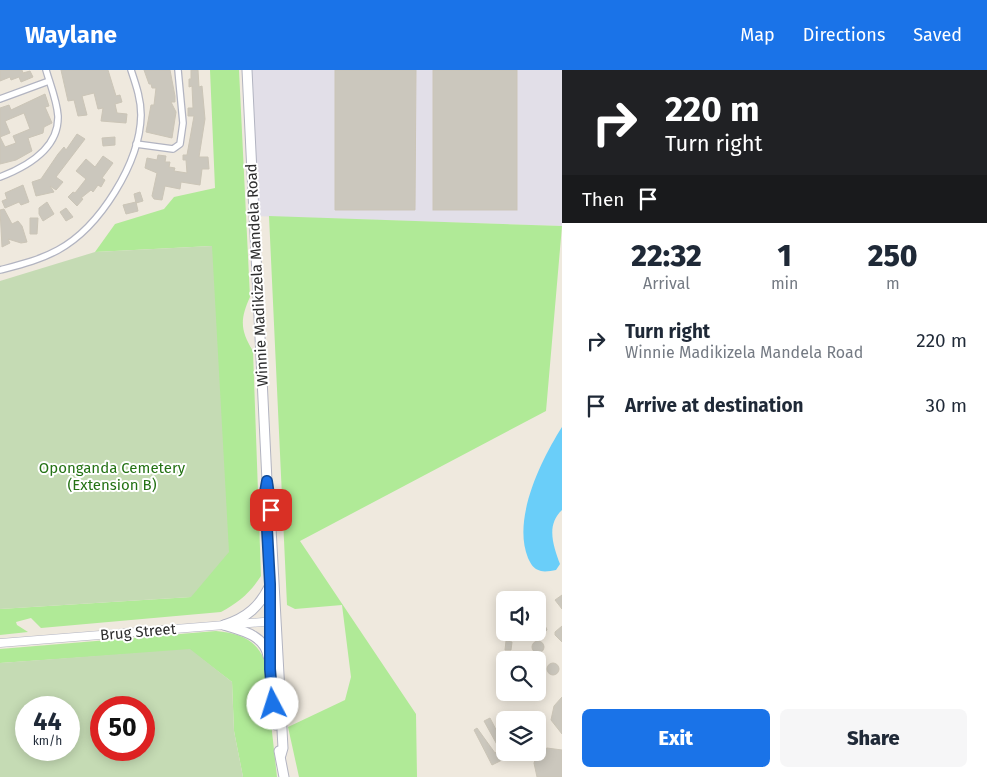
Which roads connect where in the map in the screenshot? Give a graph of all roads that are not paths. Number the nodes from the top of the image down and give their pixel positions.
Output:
1 (46, 70) edge
2 (131, 70) edge
3 (178, 70) edge
4 (247, 70) edge
5 (49, 81) junction
6 (0, 99) edge
7 (136, 144) junction
8 (0, 177) edge
9 (0, 270) edge
10 (267, 481) junction
11 (270, 584) junction
12 (274, 621) junction
13 (224, 625) junction
14 (0, 643) edge
15 (270, 669) junction
16 (281, 755) junction
17 (284, 777) edge

1 - 5 street
2 - 7 street
3 - 7 street
4 - 10 main road, Winnie Madikizela Mandela Road
5 - 6 street
5 - 8 street
7 - 9 street
10 - 11 main road, Winnie Madikizela Mandela Road
10 - 12 main road, Winnie Madikizela Mandela Road
11 - 12 main road, Winnie Madikizela Mandela Road
11 - 13 main road
12 - 13 street, Brug Street
12 - 15 main road, Winnie Madikizela Mandela Road
12 - 16 main road, Winnie Madikizela Mandela Road
13 - 14 street, Brug Street
13 - 15 main road
15 - 16 main road, Winnie Madikizela Mandela Road
16 - 17 main road, Winnie Madikizela Mandela Road

